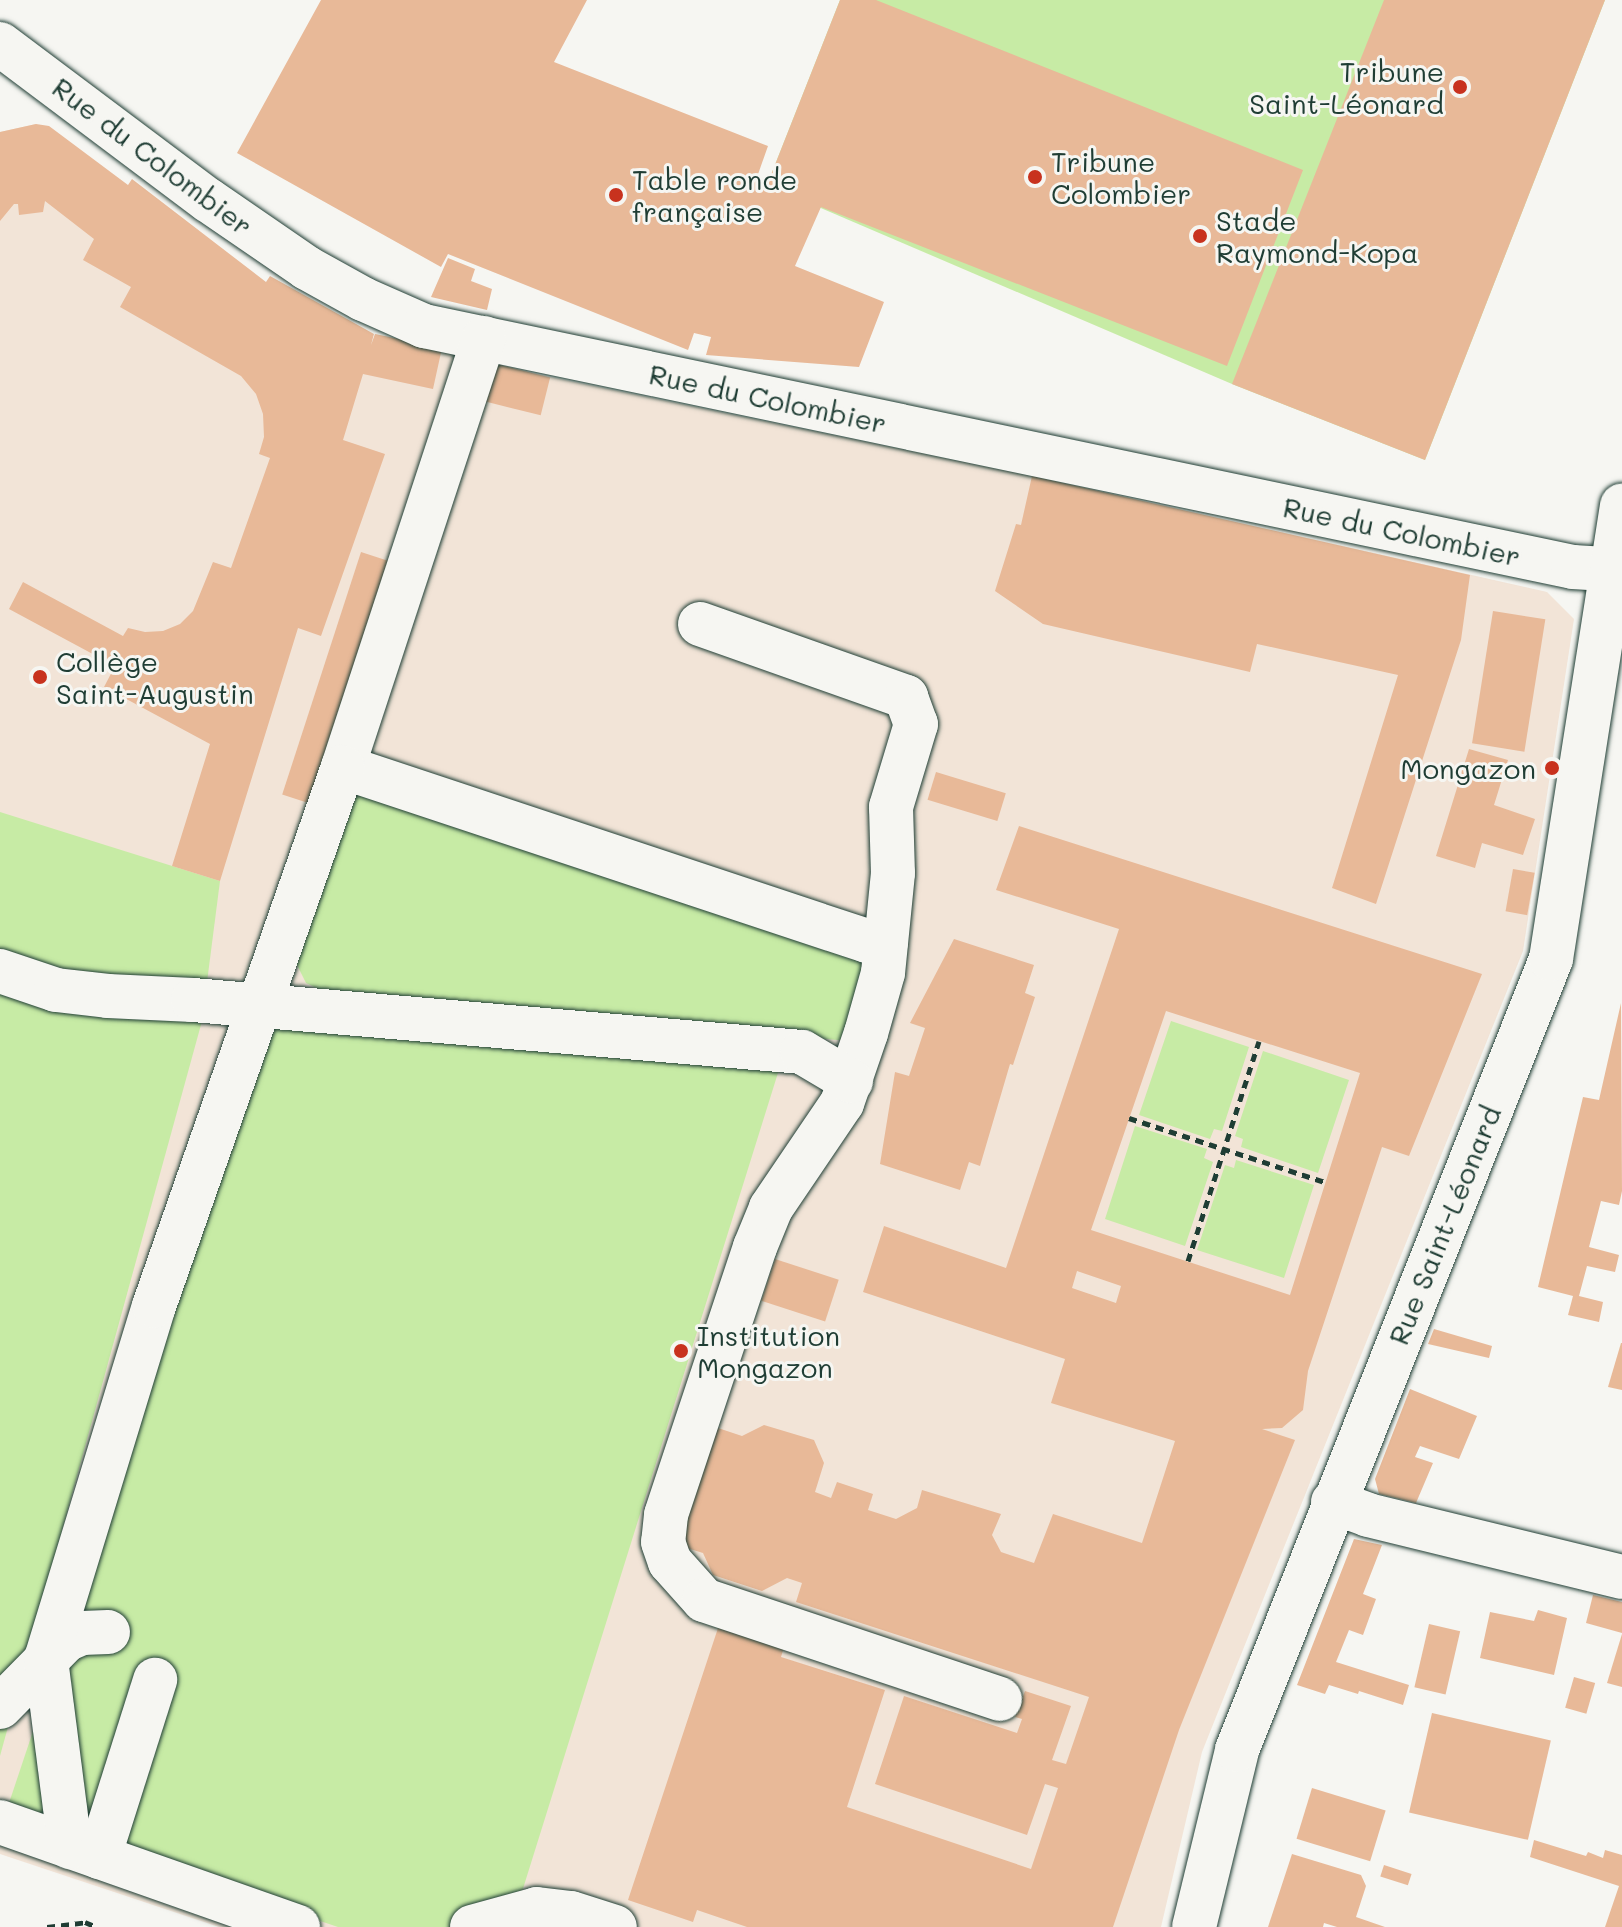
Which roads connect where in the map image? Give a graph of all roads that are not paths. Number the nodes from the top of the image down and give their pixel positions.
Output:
1 (0, 44) edge
2 (484, 338) junction
3 (1622, 506) edge
4 (1617, 570) edge
5 (700, 624) dead end
6 (343, 767) junction
7 (886, 943) junction
8 (0, 971) edge
9 (261, 1006) junction
10 (851, 1081) junction
11 (1333, 1502) junction
12 (1622, 1577) edge
13 (108, 1632) dead end
14 (46, 1659) junction
15 (155, 1680) dead end
16 (1000, 1699) dead end
17 (0, 1707) edge
18 (0, 1822) edge
19 (85, 1852) junction
20 (298, 1927) edge
21 (472, 1927) edge
22 (615, 1927) edge
23 (1194, 1927) edge

1 - 2 street, Rue du Colombier
2 - 4 street, Rue du Colombier
2 - 6 street
3 - 4 street, Rue Saint-Léonard
4 - 11 street, Rue Saint-Léonard
5 - 7 street
6 - 7 street
6 - 9 street
7 - 10 street
8 - 9 street
9 - 10 street
9 - 14 street
10 - 16 street
11 - 12 street
11 - 23 street, Rue Saint-Léonard
13 - 14 street
14 - 17 street
14 - 19 street
15 - 19 street
18 - 19 street
19 - 20 street
21 - 22 street

